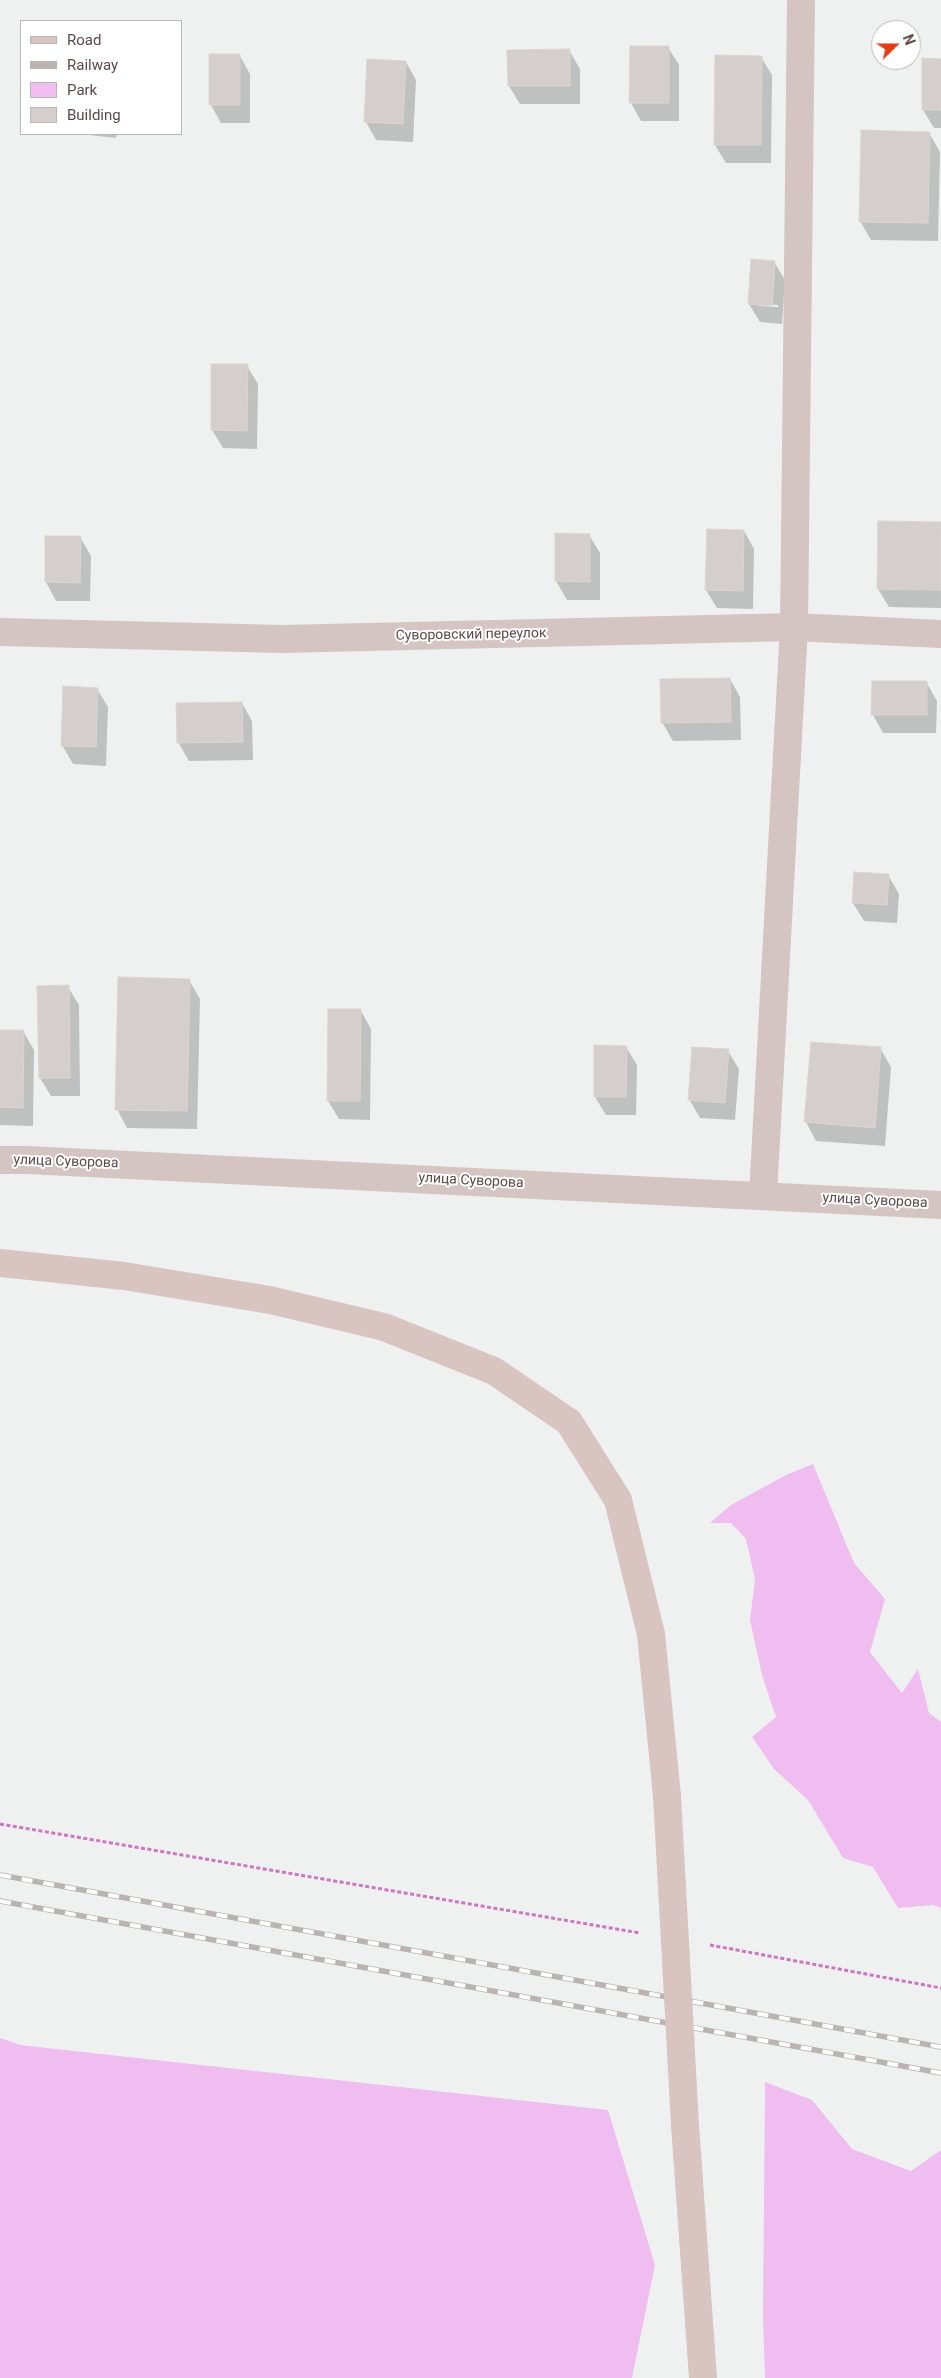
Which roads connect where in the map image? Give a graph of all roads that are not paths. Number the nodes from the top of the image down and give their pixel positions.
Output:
1 (800, 0) edge
2 (794, 628) junction
3 (0, 632) edge
4 (941, 634) edge
5 (0, 1160) edge
6 (763, 1195) junction
7 (941, 1205) edge
8 (0, 1263) edge
9 (703, 2378) edge

1 - 2 street
2 - 3 street, Суворовский переулок
2 - 4 street, Суворовский переулок
2 - 6 street
5 - 6 street, улица Суворова
6 - 7 street, улица Суворова
8 - 9 street, bridge

